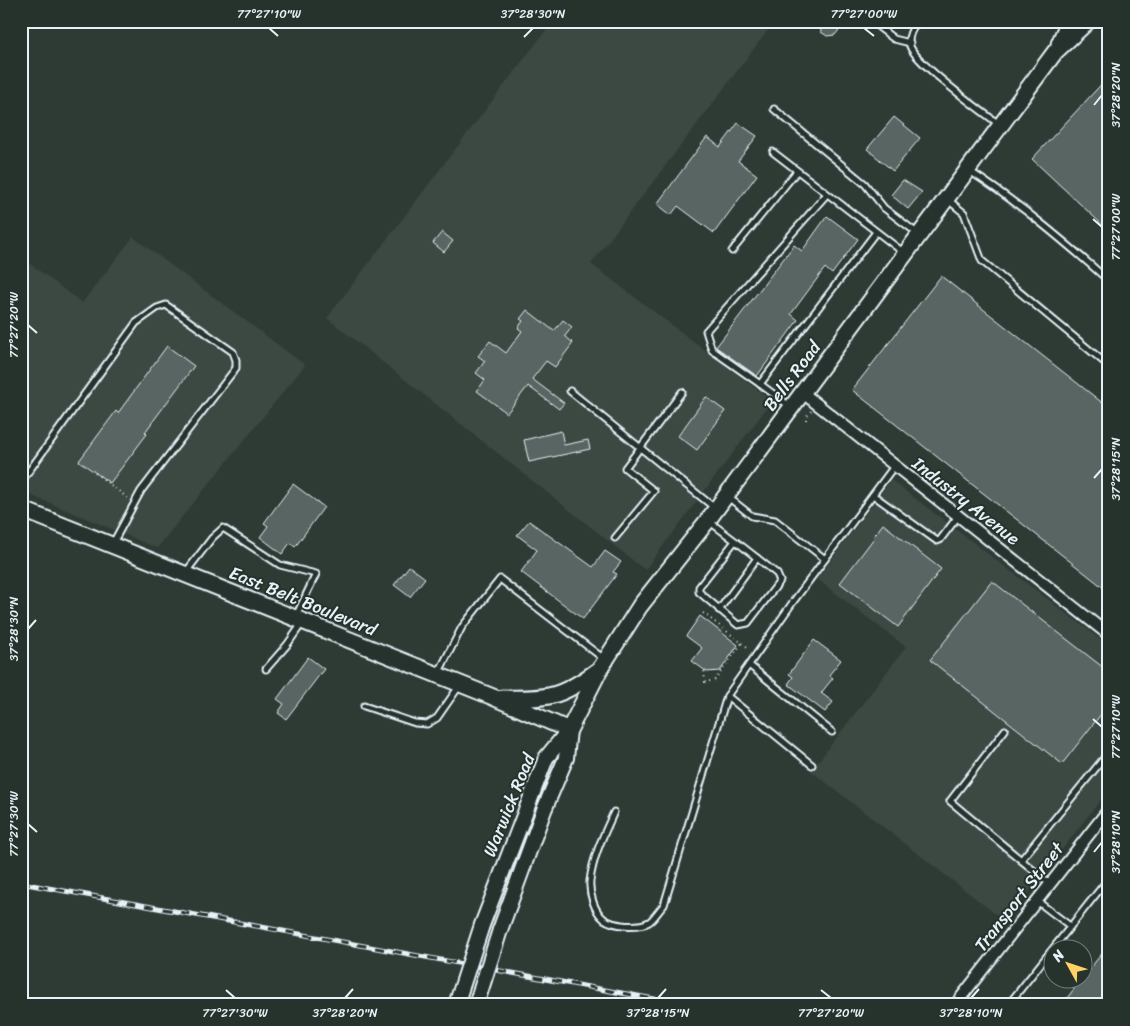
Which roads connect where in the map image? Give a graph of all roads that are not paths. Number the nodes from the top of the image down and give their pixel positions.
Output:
1 (870, 21) edge
2 (917, 21) edge
3 (1069, 21) edge
4 (1088, 21) edge
5 (910, 43) junction
6 (1055, 52) junction
7 (774, 109) dead end
8 (1000, 125) junction
9 (773, 152) dead end
10 (968, 170) junction
11 (797, 171) junction
12 (827, 194) junction
13 (946, 199) junction
14 (876, 232) junction
15 (920, 235) junction
16 (732, 251) dead end
17 (906, 254) junction
18 (1109, 281) edge
19 (1109, 366) edge
20 (760, 384) junction
21 (570, 391) dead end
22 (682, 392) dead end
23 (803, 393) junction
24 (792, 408) junction
25 (640, 447) junction
26 (895, 465) junction
27 (21, 482) edge
28 (873, 495) junction
29 (726, 496) junction
30 (21, 509) edge
31 (712, 515) junction
32 (959, 515) junction
33 (615, 538) dead end
34 (735, 541) junction
35 (111, 545) junction
36 (757, 558) junction
37 (825, 559) junction
38 (185, 574) junction
39 (719, 610) junction
40 (299, 620) junction
41 (1109, 634) edge
42 (603, 665) junction
43 (748, 665) junction
44 (266, 669) dead end
45 (437, 675) junction
46 (461, 684) junction
47 (726, 696) junction
48 (493, 697) junction
49 (364, 706) dead end
50 (569, 730) junction
51 (1005, 730) dead end
52 (832, 732) dead end
53 (1109, 752) edge
54 (812, 766) dead end
55 (1109, 809) edge
56 (614, 812) dead end
57 (1021, 860) junction
58 (1109, 878) edge
59 (1050, 884) junction
60 (1036, 901) junction
61 (1070, 926) junction
62 (456, 1005) edge
63 (476, 1005) edge
64 (955, 1005) edge
65 (1008, 1005) edge

1 - 5 lane
2 - 5 lane
3 - 6 main road, Bells Road
4 - 6 main road, Bells Road
5 - 8 lane
6 - 8 main road, Bells Road
7 - 15 lane
8 - 10 main road, Bells Road
9 - 11 lane
10 - 13 main road, Bells Road
10 - 18 lane
11 - 12 lane
11 - 16 lane
12 - 14 lane
12 - 20 lane
13 - 15 main road, Bells Road
13 - 19 lane
14 - 17 lane
14 - 20 lane
15 - 17 main road, Bells Road
17 - 23 main road, Bells Road
20 - 24 lane
21 - 25 lane
22 - 25 lane
23 - 24 main road, Bells Road
23 - 26 street, Industry Avenue
24 - 29 main road, Bells Road
25 - 31 lane
25 - 33 lane
26 - 28 lane
26 - 32 street, Industry Avenue
27 - 35 lane
28 - 32 lane
28 - 37 lane
29 - 31 main road, Bells Road
29 - 37 lane
30 - 35 main road, East Belt Boulevard
31 - 34 lane
31 - 42 main road, Bells Road
32 - 41 street, Industry Avenue
34 - 36 lane
34 - 39 lane
35 - 38 main road, East Belt Boulevard
36 - 39 lane
36 - 39 lane
37 - 43 lane
38 - 40 main road, East Belt Boulevard
38 - 40 lane
40 - 44 lane
40 - 45 main road, East Belt Boulevard
42 - 45 lane
42 - 48 main road
42 - 50 main road, Bells Road
43 - 47 lane
43 - 52 lane
45 - 46 main road, East Belt Boulevard
46 - 48 main road, East Belt Boulevard
46 - 49 lane
47 - 54 lane
47 - 56 lane
48 - 50 main road, East Belt Boulevard
50 - 62 main road, Warwick Road, bridge
50 - 63 main road, Warwick Road, bridge
51 - 57 lane
53 - 57 lane
55 - 59 street, Transport Street
57 - 59 lane
58 - 61 lane
59 - 60 street, Transport Street
60 - 61 lane
60 - 64 street, Transport Street
61 - 65 lane

